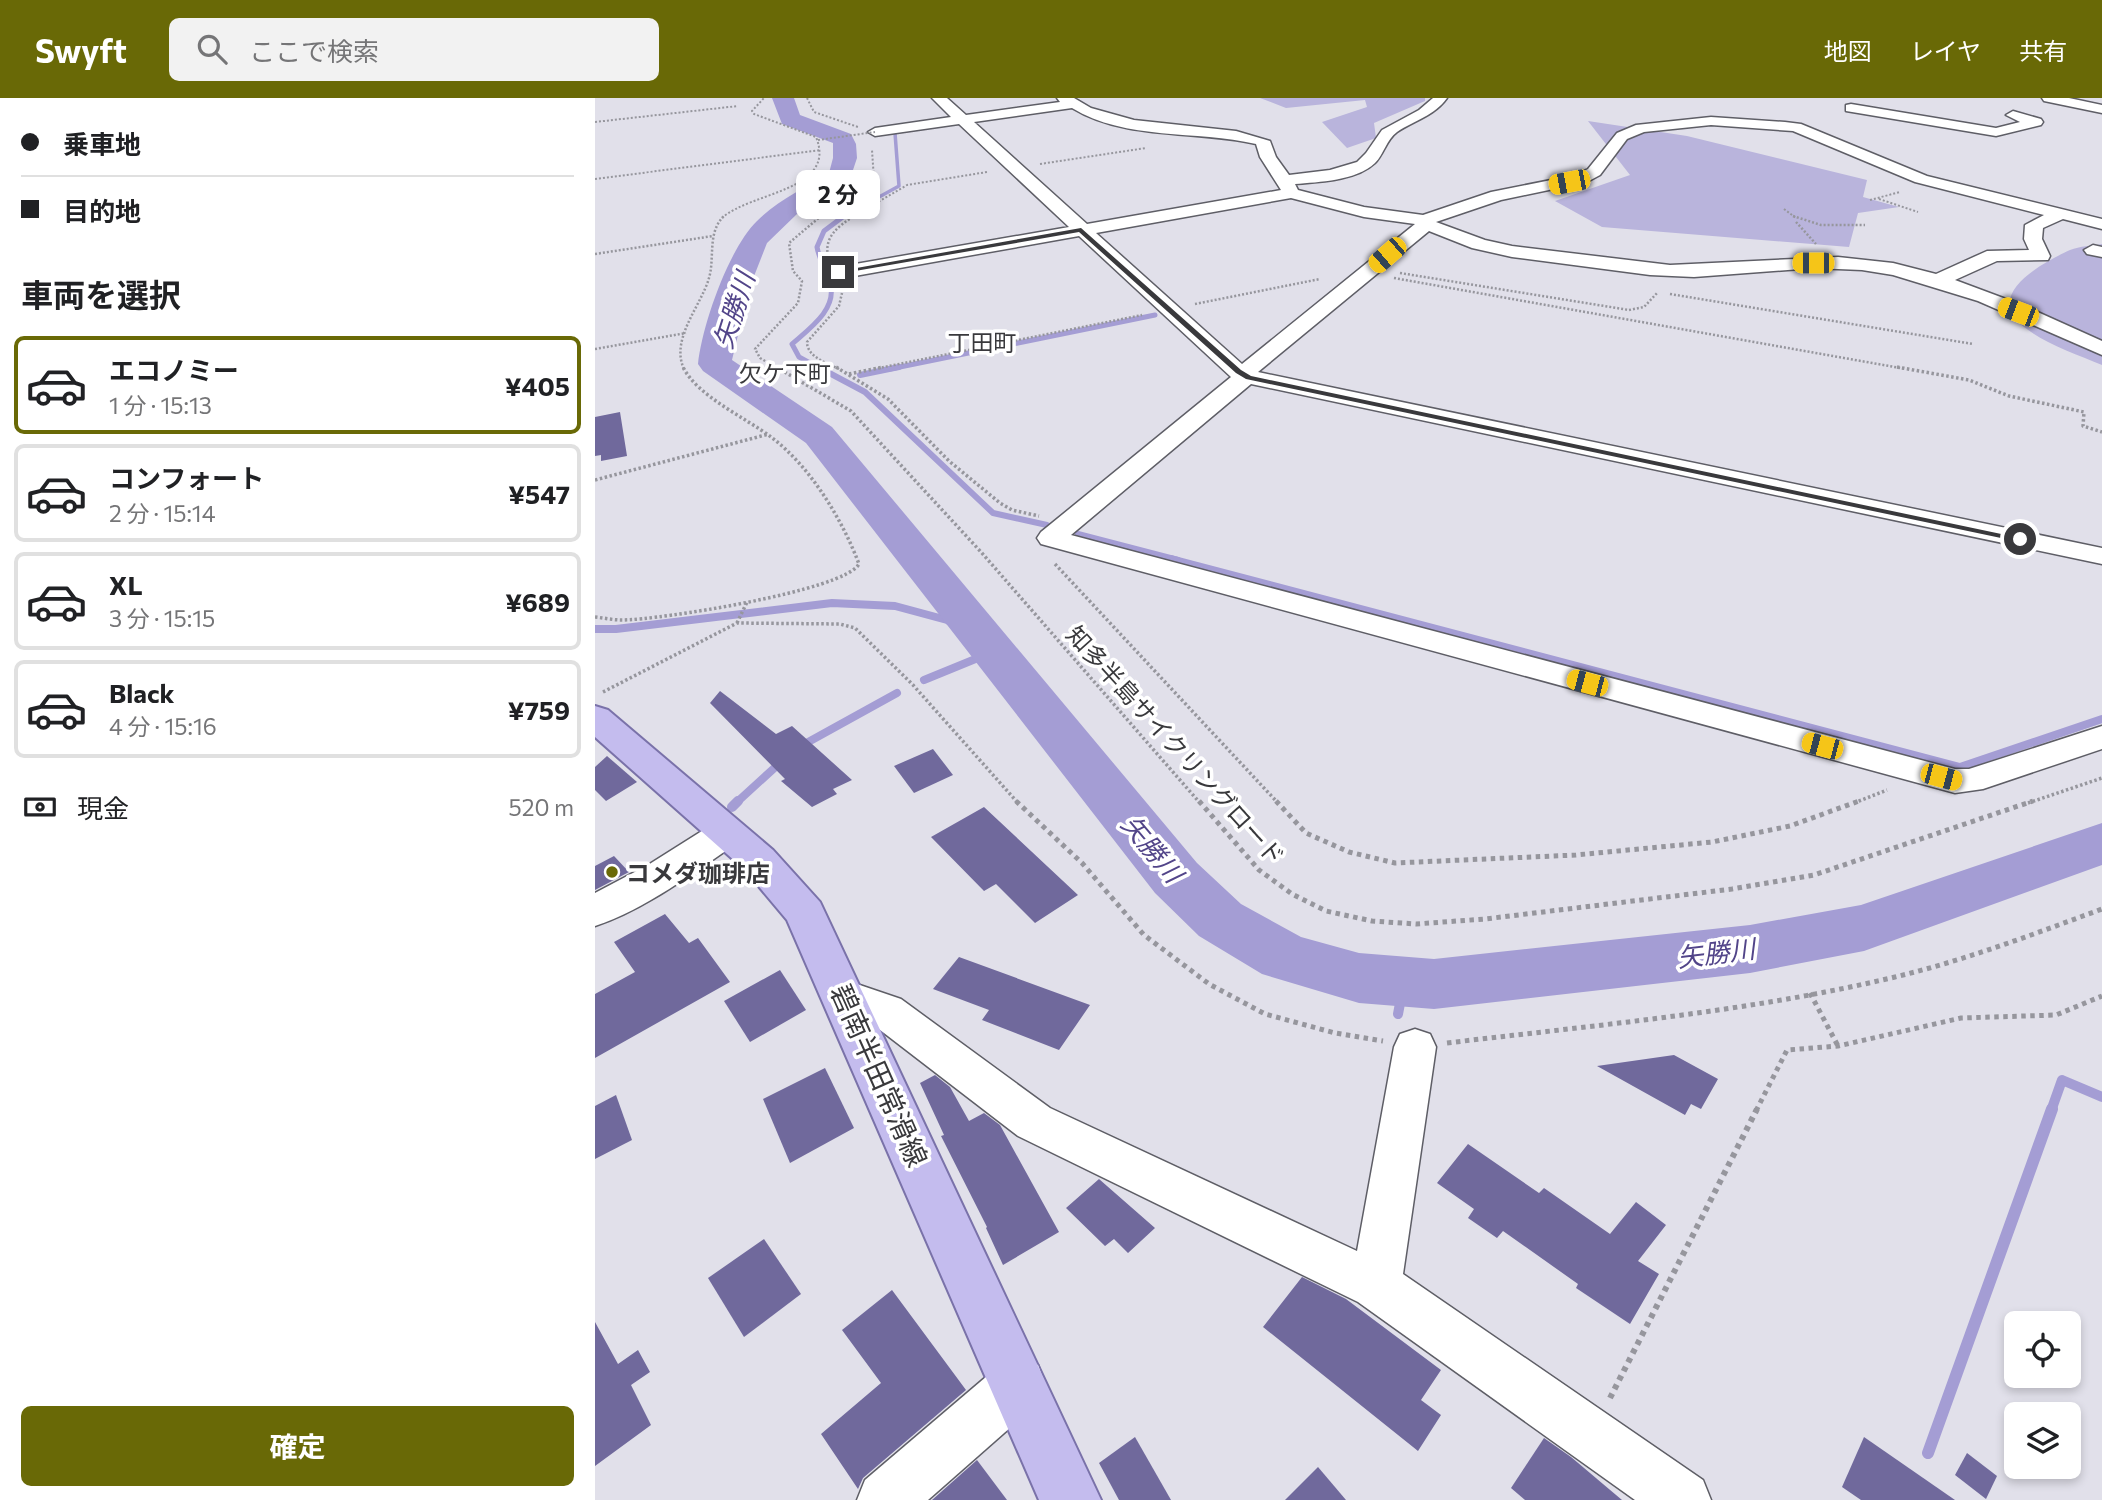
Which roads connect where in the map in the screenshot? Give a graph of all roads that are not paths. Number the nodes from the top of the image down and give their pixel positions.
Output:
1 (939, 98) edge
2 (1440, 98) edge
3 (1868, 98) edge
4 (2054, 98) edge
5 (1068, 101) edge
6 (1726, 103) dead end
7 (2102, 109) edge
8 (1842, 116) junction
9 (2013, 116) dead end
10 (963, 120) junction
11 (1711, 121) junction
12 (1808, 123) junction
13 (873, 132) road end
14 (1288, 187) junction
15 (2061, 214) junction
16 (1425, 222) junction
17 (2102, 224) edge
18 (1081, 230) junction
19 (838, 272) road end
20 (1935, 281) junction
21 (2102, 349) edge
22 (1243, 375) junction
23 (2102, 556) edge
24 (595, 718) edge
25 (2102, 737) edge
26 (726, 833) junction
27 (595, 911) edge
28 (845, 997) junction
29 (1415, 1047) road end
30 (1376, 1284) junction
31 (1019, 1384) junction
32 (1676, 1498) edge
33 (885, 1500) edge
34 (1070, 1500) edge

1 - 10 street
2 - 14 street
3 - 8 street
4 - 7 street
5 - 10 street
5 - 14 street
6 - 11 street
8 - 9 street
8 - 12 street
10 - 13 street
10 - 18 street
11 - 12 street
11 - 16 street
12 - 15 street
14 - 16 street
14 - 18 street
15 - 17 street
15 - 20 street
16 - 20 street
16 - 22 street
18 - 19 street
18 - 22 street
20 - 21 street
22 - 23 street
22 - 25 street
24 - 26 main road, 碧南半田常滑線
26 - 27 street
26 - 28 main road, 碧南半田常滑線
28 - 30 street
28 - 31 main road, 碧南半田常滑線
29 - 30 street
30 - 32 street
31 - 33 street
31 - 34 main road, 碧南半田常滑線

